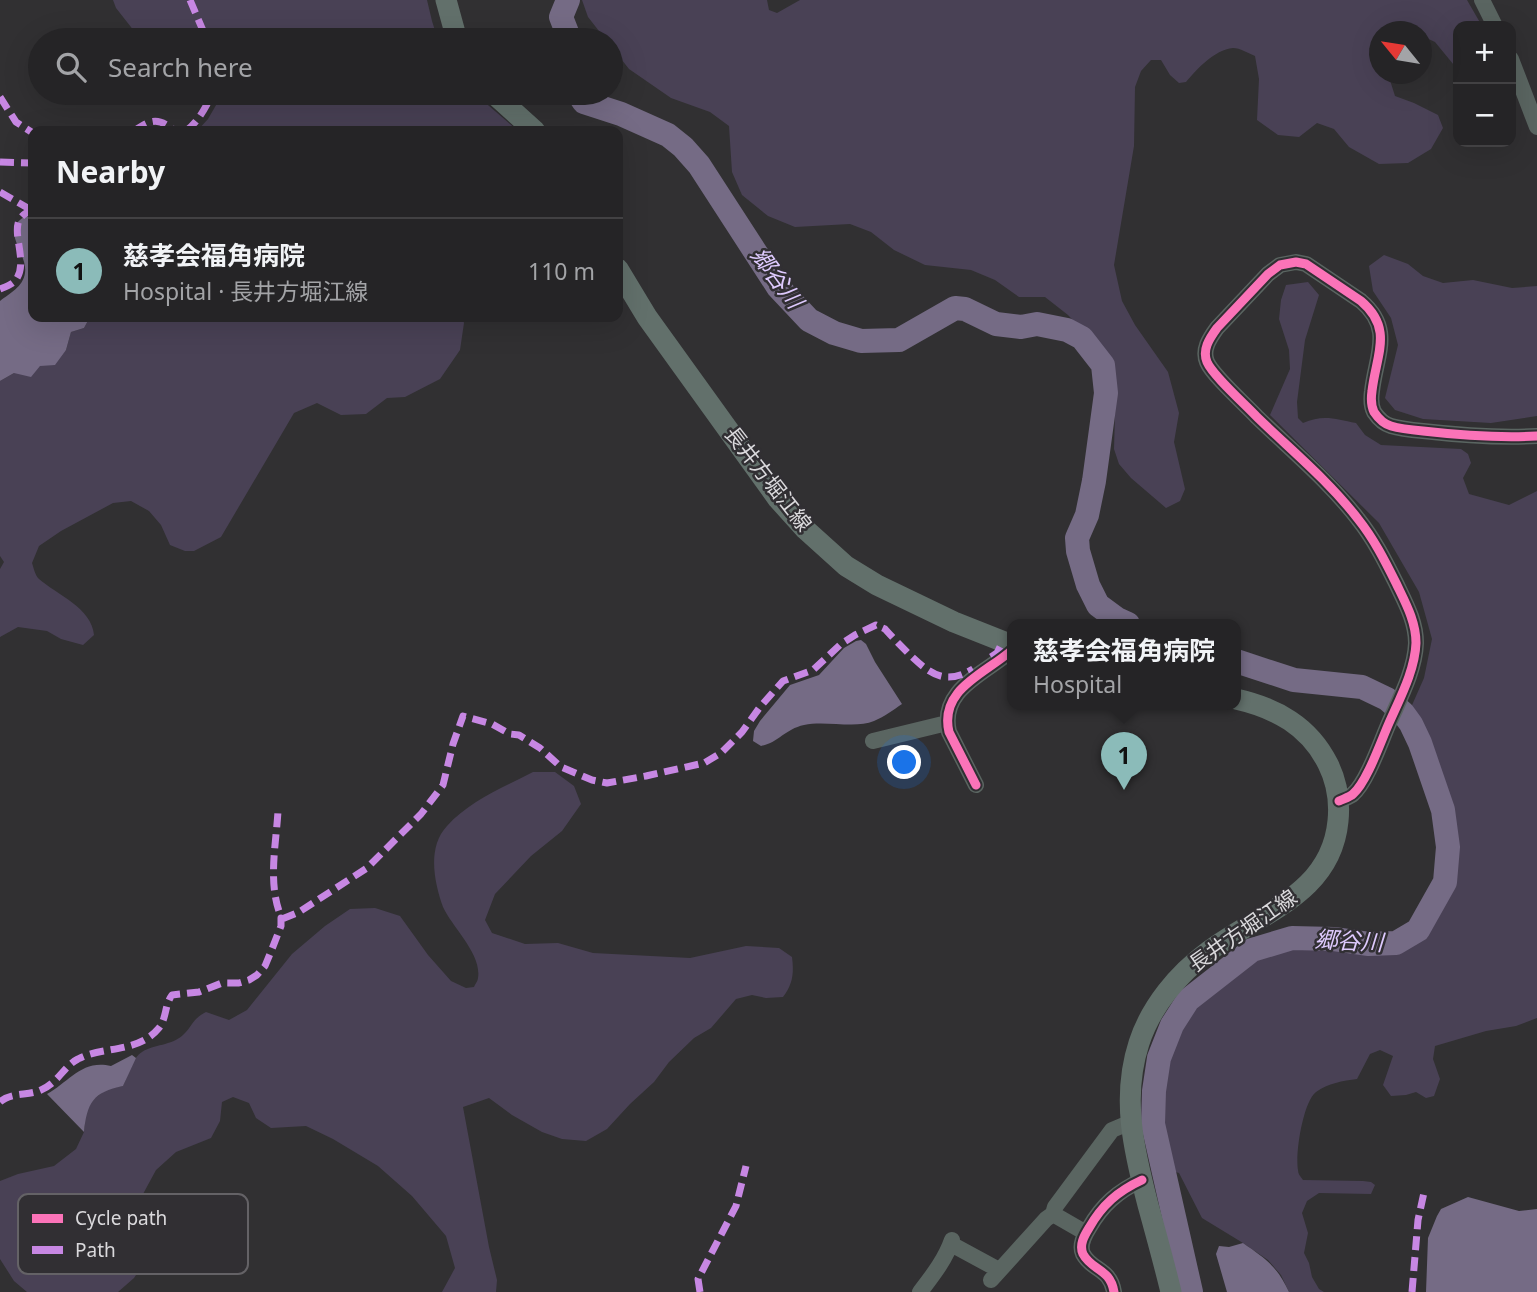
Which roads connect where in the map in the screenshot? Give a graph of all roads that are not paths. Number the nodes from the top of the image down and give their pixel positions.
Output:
1 (446, 0) edge
2 (1482, 0) edge
3 (1492, 21) edge
4 (454, 28) edge
5 (1516, 72) edge
6 (506, 105) edge
7 (529, 126) edge
8 (1537, 127) edge
9 (623, 277) edge
10 (1537, 436) edge
11 (1007, 643) edge
12 (1007, 654) edge
13 (1241, 701) edge
14 (947, 723) junction
15 (873, 741) dead end
16 (976, 785) dead end
17 (1339, 801) junction
18 (1130, 1122) junction
19 (1142, 1180) junction
20 (1053, 1214) junction
21 (1086, 1233) junction
22 (920, 1292) edge
23 (1114, 1292) edge
24 (1171, 1292) edge

1 - 4 main road
2 - 3 street
5 - 8 street
6 - 7 main road
9 - 11 main road, 長井方堀江線
10 - 17 street
12 - 14 street
13 - 17 main road, 長井方堀江線
14 - 15 street
14 - 16 street
17 - 18 main road, 長井方堀江線
18 - 19 main road, 長井方堀江線
18 - 20 street
19 - 21 street
19 - 24 main road, 長井方堀江線
20 - 21 street
20 - 22 street
21 - 23 street

